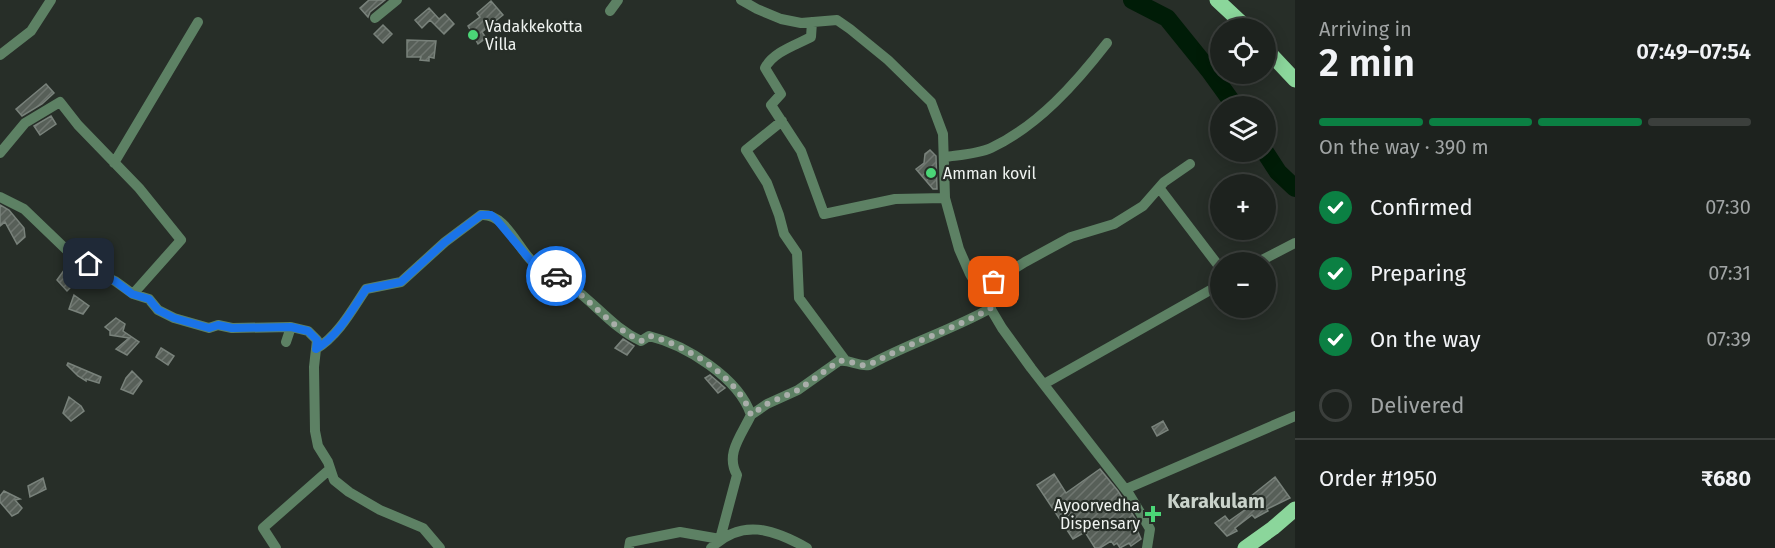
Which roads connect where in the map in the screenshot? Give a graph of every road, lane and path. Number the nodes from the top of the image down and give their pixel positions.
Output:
1 (51, 0) edge
2 (396, 0) edge
3 (618, 0) edge
4 (741, 0) edge
5 (1217, 0) edge
6 (610, 11) dead end
7 (375, 18) dead end
8 (1236, 18) edge
9 (198, 22) dead end
10 (813, 22) junction
11 (1107, 43) dead end
12 (0, 55) edge
13 (1276, 60) edge
14 (1295, 80) edge
15 (782, 121) junction
16 (0, 153) edge
17 (945, 157) junction
18 (114, 163) junction
19 (1190, 164) dead end
20 (1160, 189) junction
21 (0, 198) edge
22 (945, 198) junction
23 (1295, 243) edge
24 (1276, 253) edge
25 (1210, 255) edge
26 (980, 290) junction
27 (1210, 290) edge
28 (132, 294) junction
29 (991, 308) junction
30 (291, 327) junction
31 (286, 342) dead end
32 (316, 349) junction
33 (845, 360) junction
34 (1044, 384) junction
35 (751, 415) junction
36 (1295, 416) edge
37 (330, 468) junction
38 (1126, 489) junction
39 (1295, 509) edge
40 (720, 539) junction
41 (276, 548) edge
42 (440, 548) edge
43 (629, 548) edge
44 (711, 548) edge
45 (807, 548) edge
46 (1147, 548) edge
47 (1245, 548) edge

1 - 12 street
2 - 7 street
3 - 6 street
4 - 10 street
5 - 8 main road
9 - 18 street
10 - 15 street
10 - 17 street
11 - 17 street
13 - 14 main road
15 - 22 street
15 - 33 street
16 - 18 street
17 - 22 street
18 - 28 street
19 - 20 street
20 - 25 street
20 - 26 street
21 - 28 street
22 - 26 street
23 - 24 street
26 - 29 street
27 - 34 street
28 - 30 street
29 - 33 street
29 - 34 street
30 - 31 street
30 - 32 street
32 - 35 street
32 - 37 street
33 - 35 street
34 - 38 street
35 - 40 street
36 - 38 street
37 - 41 street
37 - 42 street
38 - 46 street
39 - 47 main road
40 - 43 street
40 - 44 street
40 - 45 street

